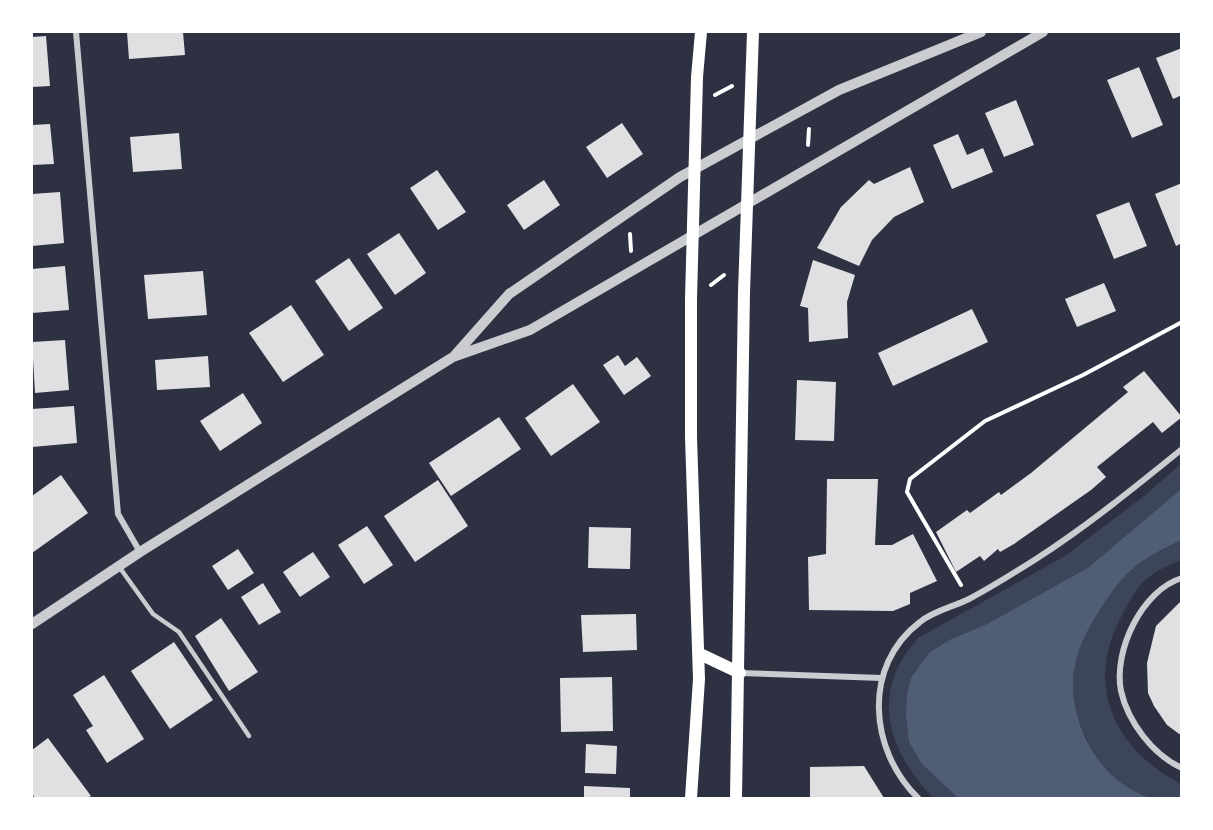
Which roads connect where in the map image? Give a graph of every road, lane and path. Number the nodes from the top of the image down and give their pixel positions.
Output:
1 (76, 32) edge
2 (701, 32) edge
3 (753, 32) edge
4 (981, 32) edge
5 (1043, 32) edge
6 (752, 76) junction
7 (696, 105) junction
8 (810, 106) junction
9 (750, 139) junction
10 (807, 167) junction
11 (694, 170) junction
12 (747, 202) junction
13 (629, 210) junction
14 (693, 235) junction
15 (745, 261) junction
16 (632, 270) junction
17 (691, 299) junction
18 (1182, 322) edge
19 (453, 357) junction
20 (1182, 449) edge
21 (140, 552) junction
22 (118, 566) junction
23 (1182, 578) edge
24 (969, 598) junction
25 (32, 624) edge
26 (699, 654) junction
27 (740, 673) junction
28 (881, 678) junction
29 (249, 736) dead end
30 (1182, 768) edge
31 (691, 798) edge
32 (736, 798) edge
33 (918, 798) edge

1 - 21 street
2 - 7 main road
3 - 6 main road
4 - 8 street
5 - 10 street
6 - 7 path
6 - 9 main road
7 - 11 main road
8 - 9 street
8 - 10 path
9 - 11 street
9 - 12 main road
10 - 12 street
11 - 13 street
11 - 14 main road
12 - 14 street
12 - 15 main road
13 - 16 path
13 - 19 street
14 - 16 street
14 - 17 main road
15 - 17 path
15 - 27 main road
16 - 19 street
17 - 26 main road
18 - 24 path
19 - 21 street
20 - 24 street
21 - 22 street
22 - 25 street
22 - 29 lane
23 - 30 street
24 - 28 street
26 - 27 main road
26 - 31 main road
27 - 28 street
27 - 32 main road
28 - 33 street

